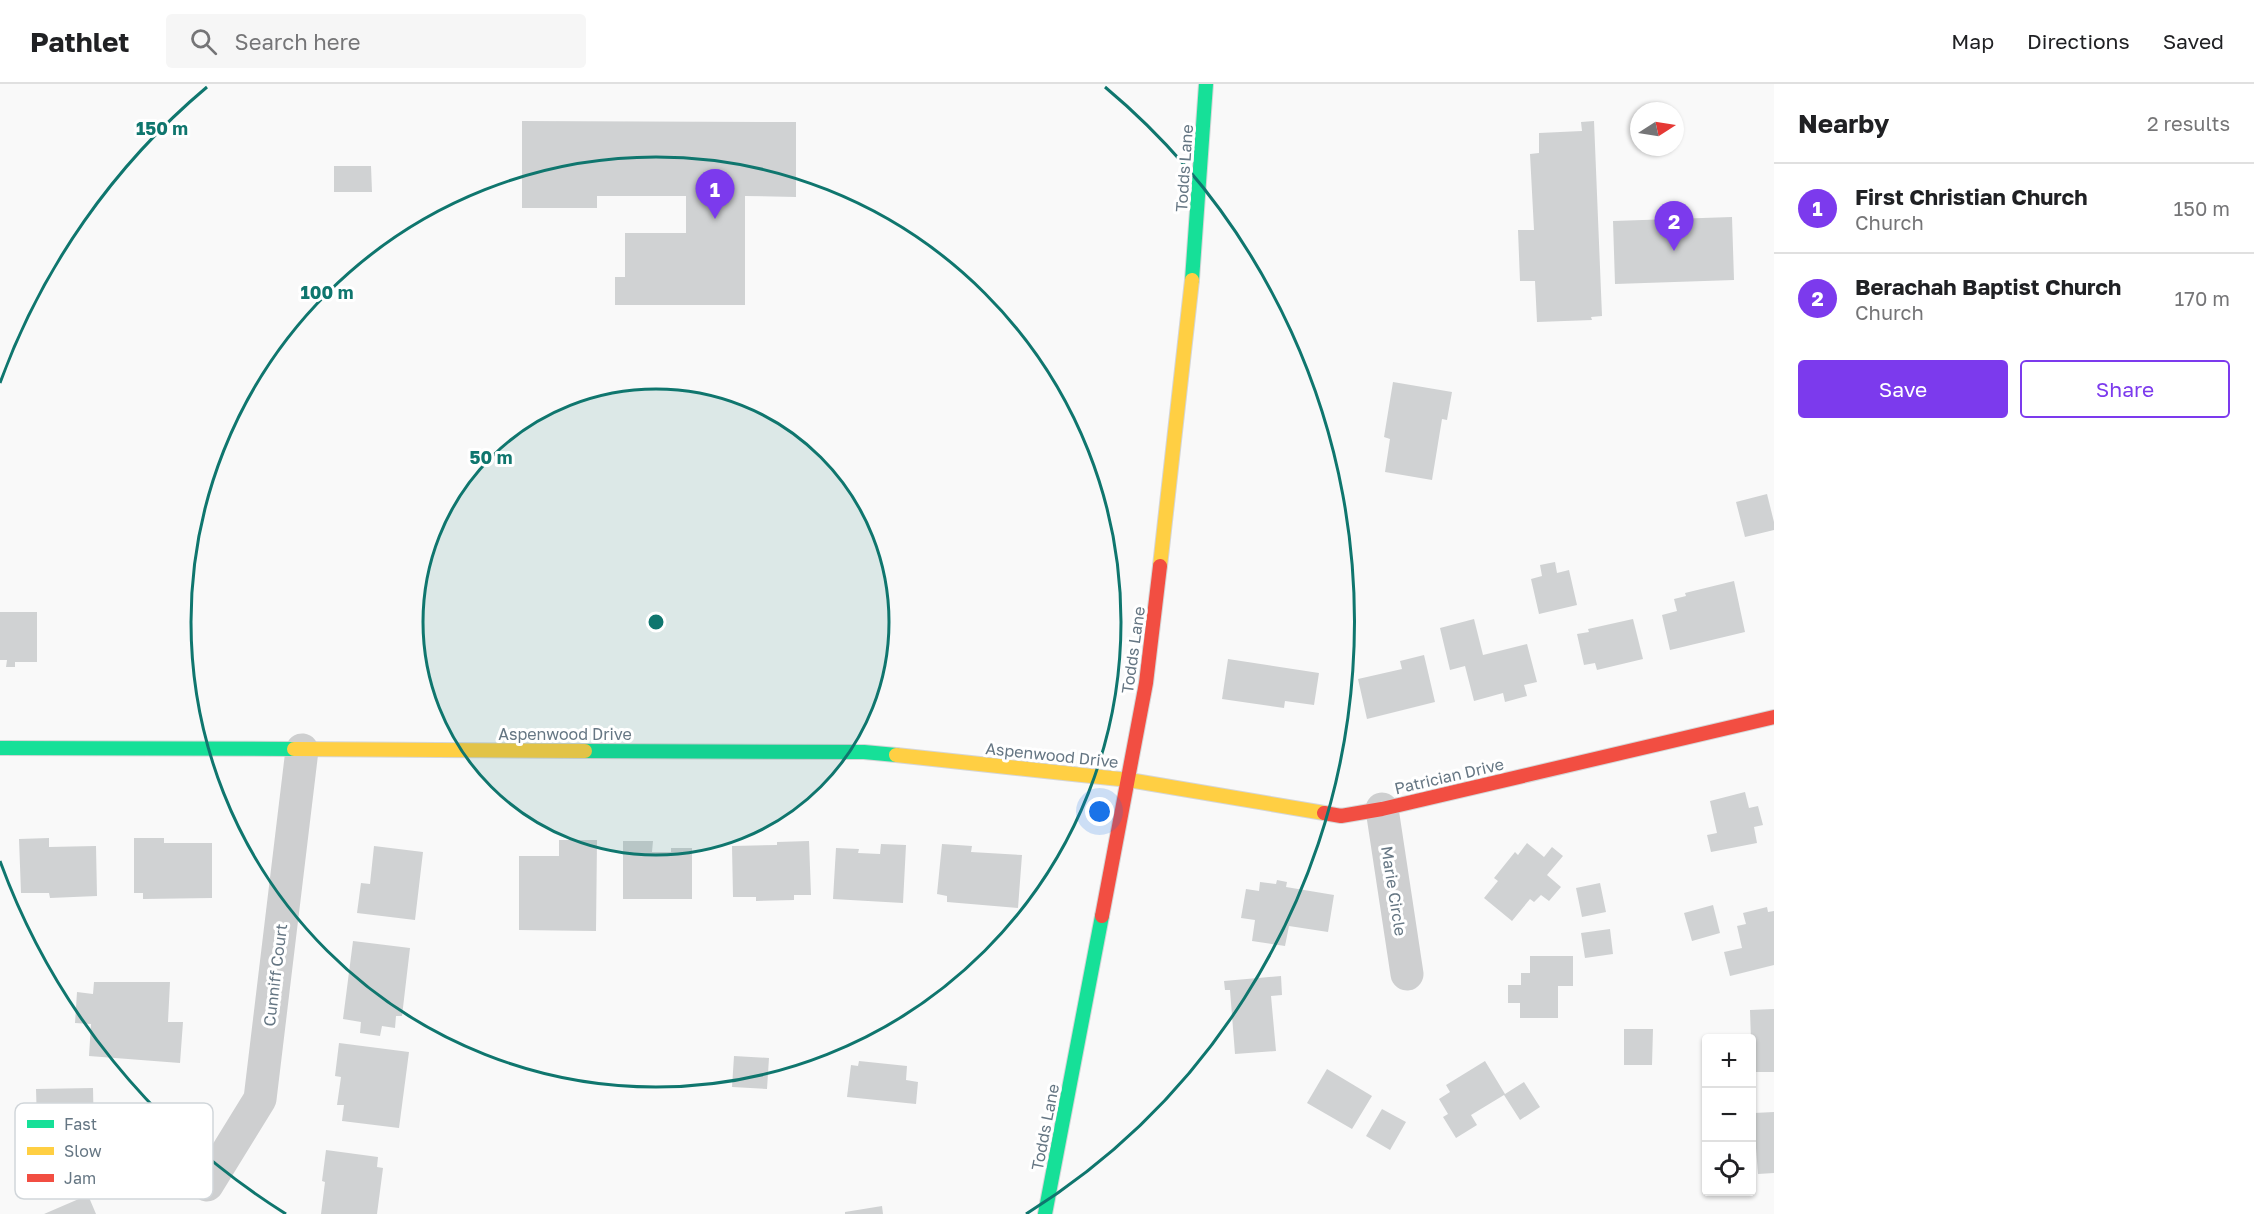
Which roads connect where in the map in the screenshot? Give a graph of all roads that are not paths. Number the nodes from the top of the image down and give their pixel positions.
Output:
1 (1206, 84) edge
2 (1774, 717) edge
3 (0, 748) edge
4 (302, 750) junction
5 (1129, 780) junction
6 (1382, 809) junction
7 (1407, 974) dead end
8 (213, 1175) edge
9 (1045, 1214) edge

1 - 5 street, Todds Lane
2 - 6 street, Patrician Drive
3 - 4 street, Aspenwood Drive
4 - 5 street, Aspenwood Drive
4 - 8 street, Cunniff Court
5 - 6 street, Patrician Drive
5 - 9 street, Todds Lane
6 - 7 street, Marie Circle

